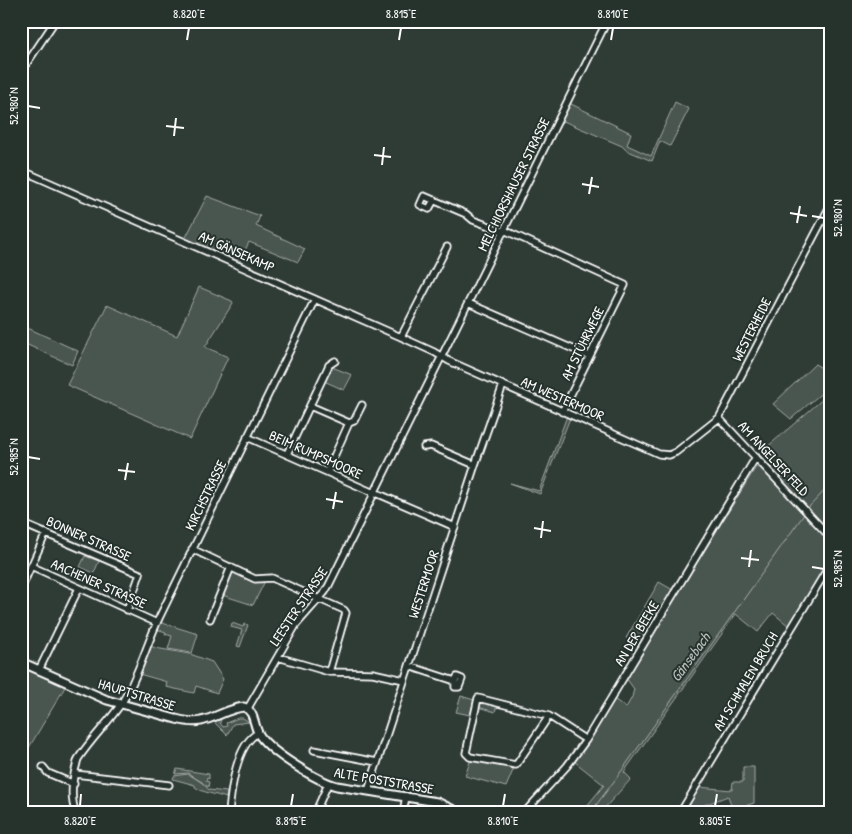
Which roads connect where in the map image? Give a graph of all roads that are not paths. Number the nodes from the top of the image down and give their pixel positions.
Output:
1 (55, 21) edge
2 (607, 21) edge
3 (21, 72) edge
4 (21, 170) edge
5 (434, 200) dead end
6 (831, 204) edge
7 (503, 231) junction
8 (447, 247) dead end
9 (315, 299) junction
10 (468, 303) junction
11 (401, 337) junction
12 (589, 356) junction
13 (441, 357) junction
14 (335, 361) dead end
15 (503, 385) junction
16 (362, 405) dead end
17 (310, 406) junction
18 (562, 412) junction
19 (719, 418) junction
20 (350, 423) junction
21 (247, 437) junction
22 (424, 447) dead end
23 (676, 452) joint
24 (287, 454) junction
25 (756, 457) junction
26 (475, 465) junction
27 (327, 472) junction
28 (374, 493) junction
29 (21, 523) edge
30 (455, 526) junction
31 (46, 533) junction
32 (831, 538) edge
33 (192, 549) junction
34 (831, 563) edge
35 (31, 566) junction
36 (231, 567) junction
37 (79, 588) junction
38 (21, 589) edge
39 (319, 599) junction
40 (127, 610) junction
41 (210, 619) dead end
42 (156, 623) junction
43 (278, 657) junction
44 (21, 662) edge
45 (409, 666) junction
46 (39, 670) junction
47 (329, 672) junction
48 (404, 680) junction
49 (455, 680) dead end
50 (121, 704) junction
51 (248, 708) junction
52 (548, 716) junction
53 (258, 733) junction
54 (586, 740) junction
55 (314, 750) dead end
56 (377, 762) junction
57 (43, 767) dead end
58 (75, 774) junction
59 (74, 784) junction
60 (328, 784) junction
61 (169, 785) dead end
62 (368, 791) junction
63 (406, 796) junction
64 (76, 813) edge
65 (229, 813) edge
66 (315, 813) edge
67 (403, 813) edge
68 (460, 813) edge
69 (524, 813) edge
70 (680, 813) edge

1 - 3 street
2 - 7 street, MELCHIORSHAUSER STRASSE
4 - 9 street, AM GÄNSEKAMP
5 - 7 street
6 - 19 street, WESTERHEIDE
7 - 10 street, MELCHIORSHAUSER STRASSE
7 - 12 street, AM STÜHRWEGE
8 - 11 street
9 - 11 street, AM GÄNSEKAMP
9 - 21 street, KIRCHSTRASSE
10 - 12 street
10 - 13 street, MELCHIORSHAUSER STRASSE
11 - 13 street, AM GÄNSEKAMP
12 - 18 street, AM STÜHRWEGE
13 - 15 street, AM WESTERMOOR
13 - 28 street, LEESTER STRASSE
14 - 17 street
15 - 18 street, AM WESTERMOOR
15 - 26 street, WESTERMOOR
16 - 20 street
17 - 20 street
17 - 24 street
18 - 23 street, AM WESTERMOOR
19 - 23 street, WESTERHEIDE
19 - 25 street, AM ANGELSER FELD
20 - 27 street
21 - 24 street, BEIM RUMPSMOORE
21 - 33 street, KIRCHSTRASSE
22 - 26 street
24 - 27 street, BEIM RUMPSMOORE
25 - 32 street, AM ANGELSER FELD
25 - 54 street, AN DER BEEKE
26 - 30 street, WESTERMOOR
27 - 28 street, BEIM RUMPSMOORE
28 - 30 street, BEIM RUMPSMOORE
28 - 39 street, LEESTER STRASSE
29 - 31 street, BONNER STRASSE
30 - 45 street, WESTERMOOR
31 - 35 street, AACHENER STRASSE
31 - 40 street, BONNER STRASSE
33 - 36 street
33 - 42 street, KIRCHSTRASSE
34 - 70 street, AM SCHMALEN BRUCH
35 - 37 street, AACHENER STRASSE
35 - 38 street, AACHENER STRASSE
36 - 39 street
36 - 41 street
37 - 40 street, AACHENER STRASSE
37 - 46 street
39 - 43 street, LEESTER STRASSE
39 - 47 street
40 - 42 street, AACHENER STRASSE
42 - 50 street, KIRCHSTRASSE
43 - 47 street
43 - 51 street, LEESTER STRASSE
44 - 46 main road, HAUPTSTRASSE
45 - 48 street, WESTERMOOR
45 - 49 street
46 - 50 main road, HAUPTSTRASSE
47 - 48 street
48 - 56 street, WESTERMOOR
50 - 51 main road, HAUPTSTRASSE
50 - 58 street, KIRCHSTRASSE
51 - 53 main road
52 - 52 street
52 - 54 street
53 - 60 main road, ALTE POSTSTRASSE
53 - 65 street
54 - 69 street, AN DER BEEKE
55 - 56 street
56 - 62 street, WESTERMOOR
57 - 59 street
58 - 59 street, KIRCHSTRASSE
58 - 61 street
59 - 64 street, KIRCHSTRASSE
60 - 62 main road, ALTE POSTSTRASSE
60 - 66 street
62 - 63 main road, ALTE POSTSTRASSE
63 - 67 street
63 - 68 main road, ALTE POSTSTRASSE

